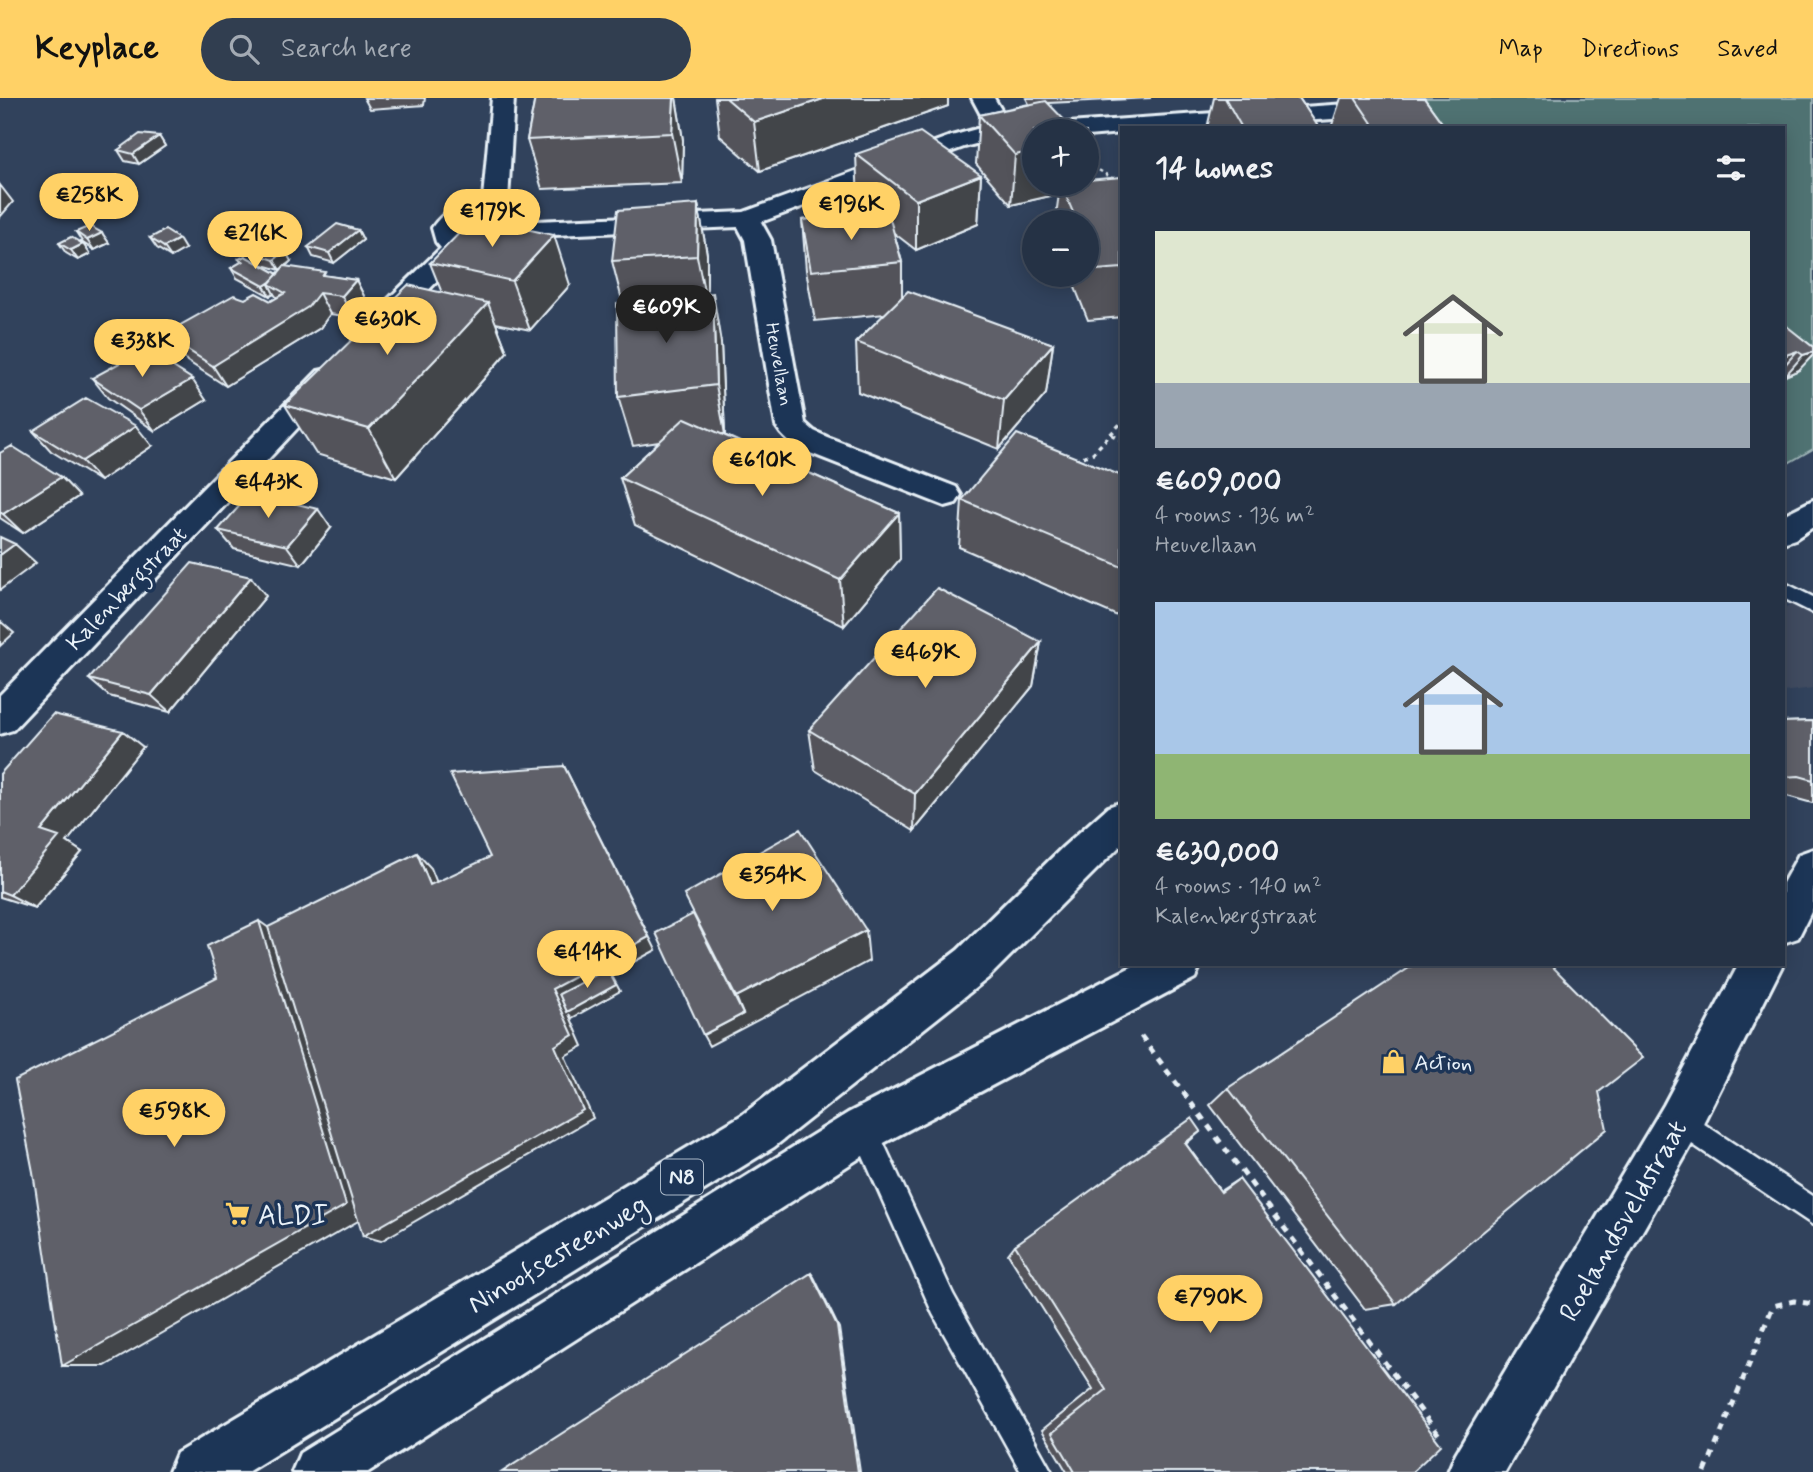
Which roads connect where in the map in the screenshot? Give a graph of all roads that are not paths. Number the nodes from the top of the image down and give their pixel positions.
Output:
1 (503, 98) edge
2 (983, 98) edge
3 (1410, 103) edge
4 (1161, 126) edge
5 (1120, 127) edge
6 (1001, 130) junction
7 (495, 205) junction
8 (747, 219) junction
9 (524, 229) junction
10 (457, 247) junction
11 (945, 495) dead end
12 (1813, 512) edge
13 (1785, 530) edge
14 (1785, 590) edge
15 (1813, 606) edge
16 (0, 719) edge
17 (1120, 821) edge
18 (1813, 867) edge
19 (1785, 920) edge
20 (1176, 966) edge
21 (1761, 966) edge
22 (1680, 1121) junction
23 (864, 1129) junction
24 (1813, 1212) edge
25 (1459, 1456) edge
26 (196, 1472) edge
27 (319, 1472) edge
28 (1037, 1472) edge

1 - 7 street
2 - 6 street
3 - 4 street
5 - 6 street
6 - 8 street
7 - 9 street
7 - 10 street
8 - 9 street
8 - 11 street, Heuvellaan
9 - 10 street
10 - 16 street, Kalenbergstraat
12 - 13 street
14 - 15 lane
17 - 26 street, Ninoofsesteenweg / N8
18 - 19 street
20 - 23 street, N8
21 - 22 street, Roelandsveldstraat
22 - 24 lane
22 - 25 street, Roelandsveldstraat
23 - 27 street, N8
23 - 28 lane

